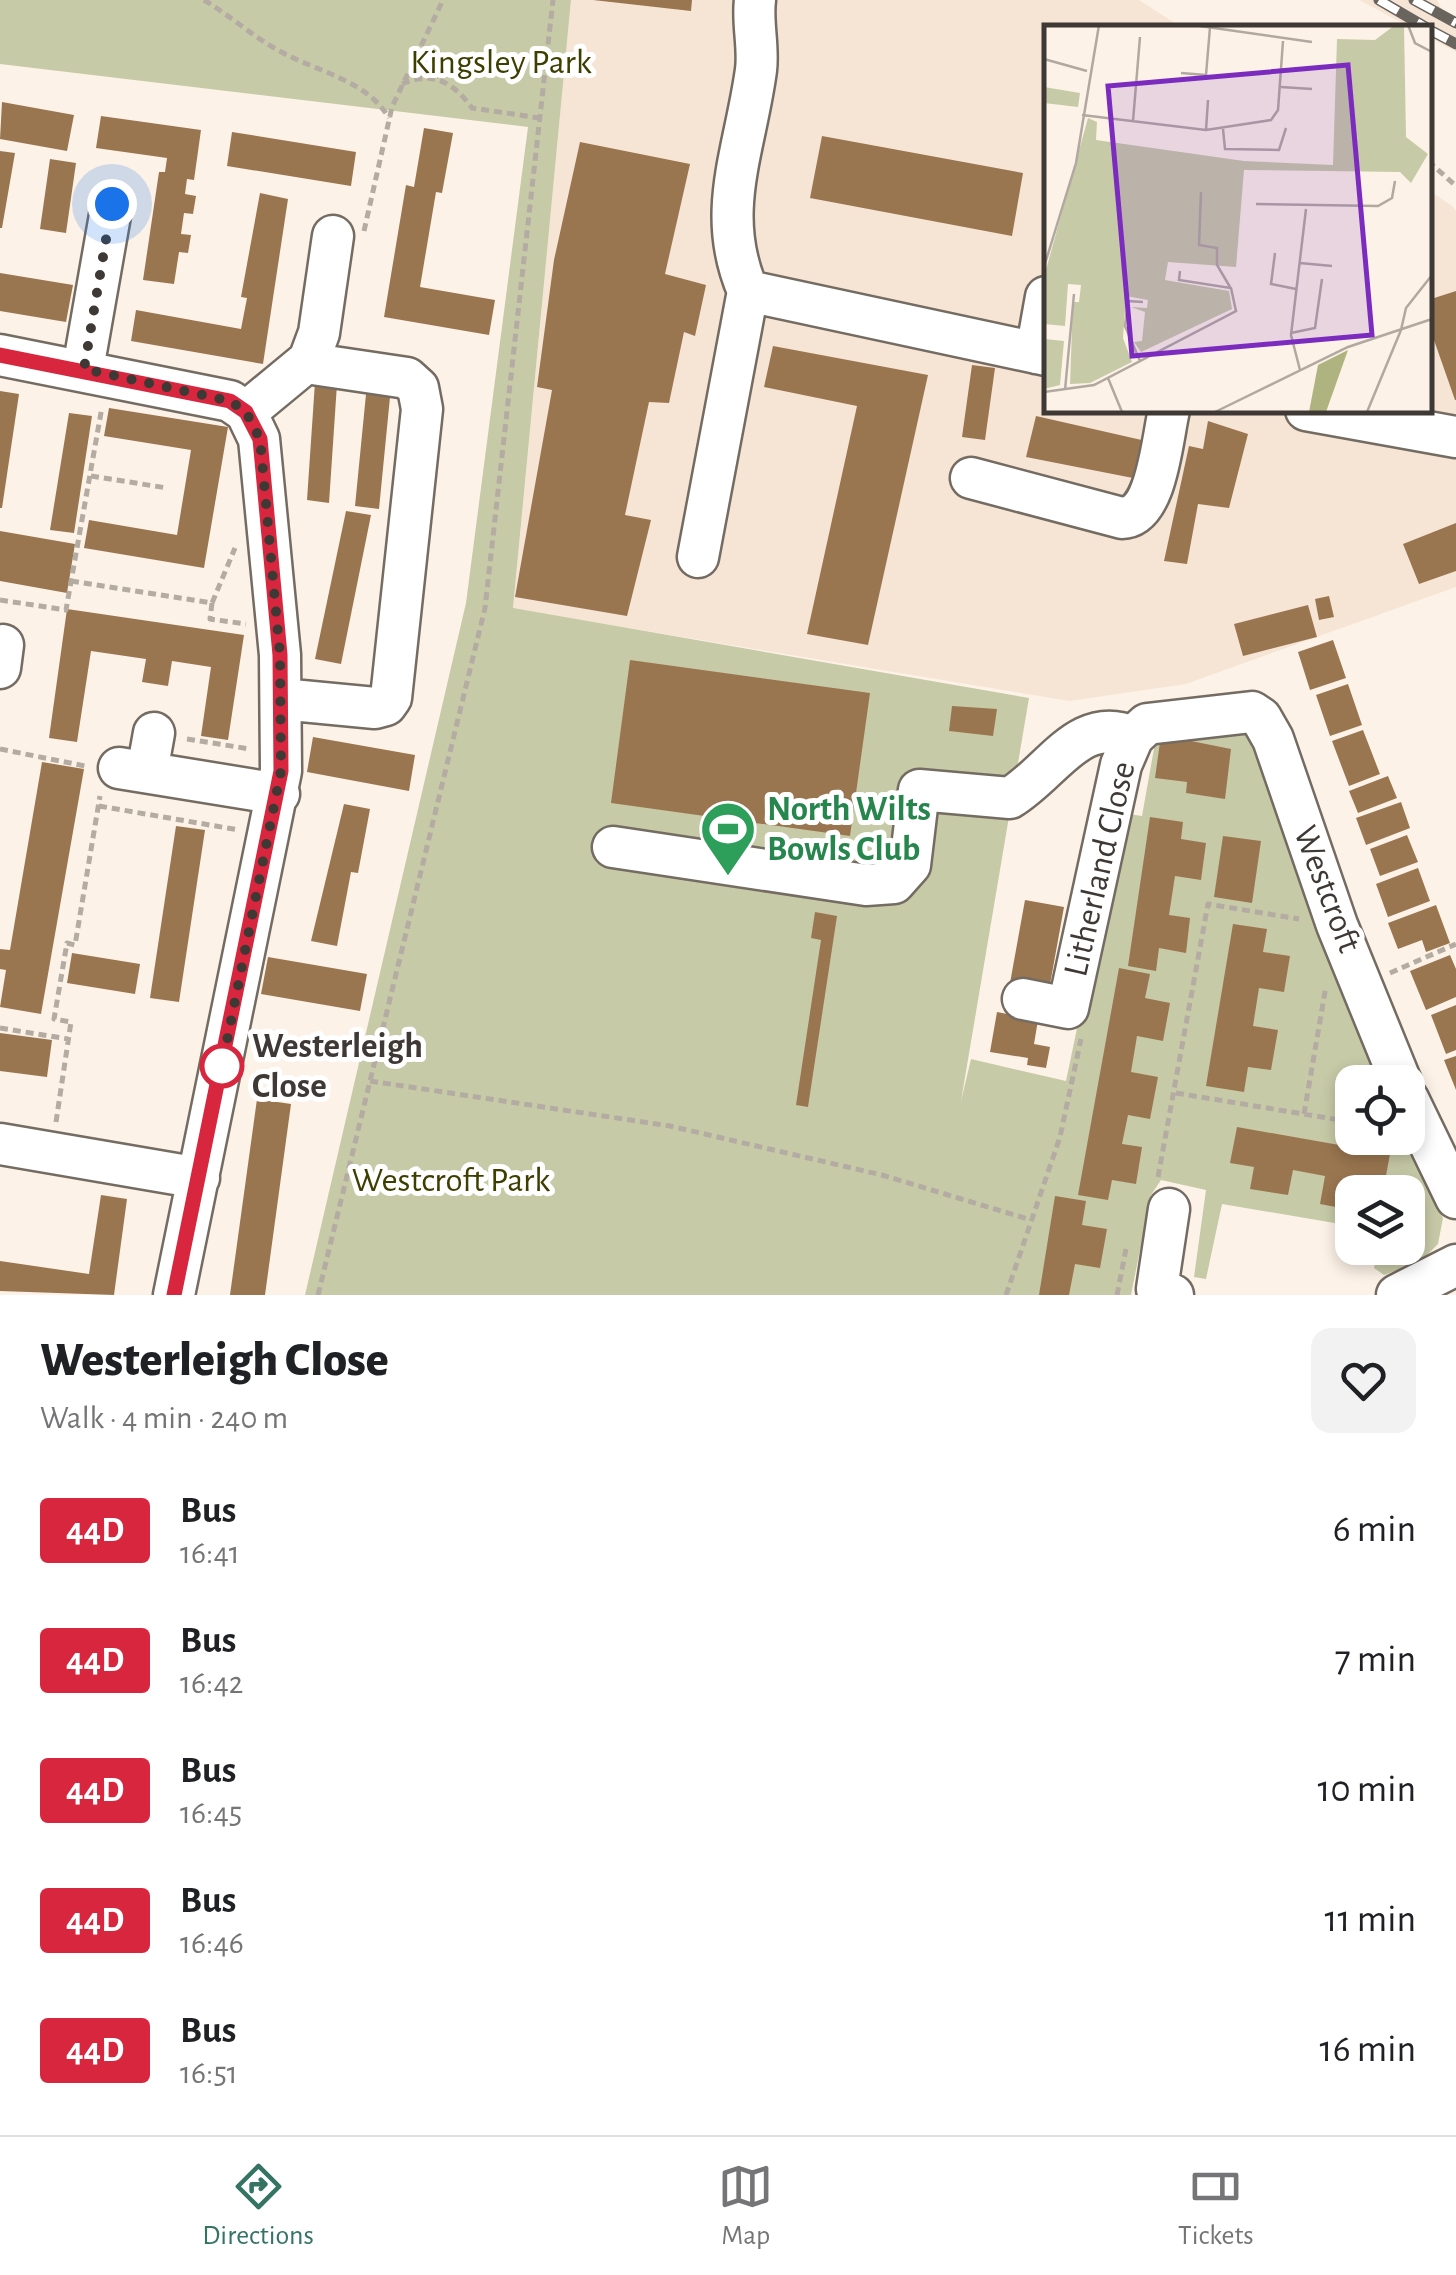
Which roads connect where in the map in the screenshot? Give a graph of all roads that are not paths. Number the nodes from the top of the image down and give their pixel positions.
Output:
1 (755, 0) edge
2 (112, 204) dead end
3 (333, 236) road end
4 (748, 291) junction
5 (1044, 320) edge
6 (1041, 354) edge
7 (0, 355) edge
8 (319, 364) junction
9 (96, 372) junction
10 (246, 412) junction
11 (1169, 412) edge
12 (1325, 412) edge
13 (1409, 421) edge
14 (1456, 438) edge
15 (971, 478) dead end
16 (698, 557) dead end
17 (281, 699) junction
18 (1240, 711) joint
19 (154, 733) road end
20 (1133, 737) junction
21 (278, 794) junction
22 (613, 847) dead end
23 (1023, 999) dead end
24 (1392, 1065) edge
25 (1425, 1133) edge
26 (0, 1144) edge
27 (198, 1178) junction
28 (1456, 1198) edge
29 (1160, 1200) road end
30 (1456, 1265) edge
31 (174, 1295) edge
32 (1173, 1295) edge
33 (1397, 1295) edge

1 - 4 street
2 - 9 street
3 - 8 street
4 - 6 street
4 - 16 street
5 - 6 street
7 - 9 street
8 - 10 street
8 - 17 street
9 - 10 street
10 - 17 street
11 - 15 street
12 - 13 street
13 - 14 street
17 - 21 street
18 - 20 street, Litherland Close
18 - 24 street, Westcroft
19 - 21 street
20 - 22 street
20 - 23 street, Litherland Close
21 - 27 street
25 - 28 street
26 - 27 street
27 - 31 street
29 - 32 street
30 - 33 street

